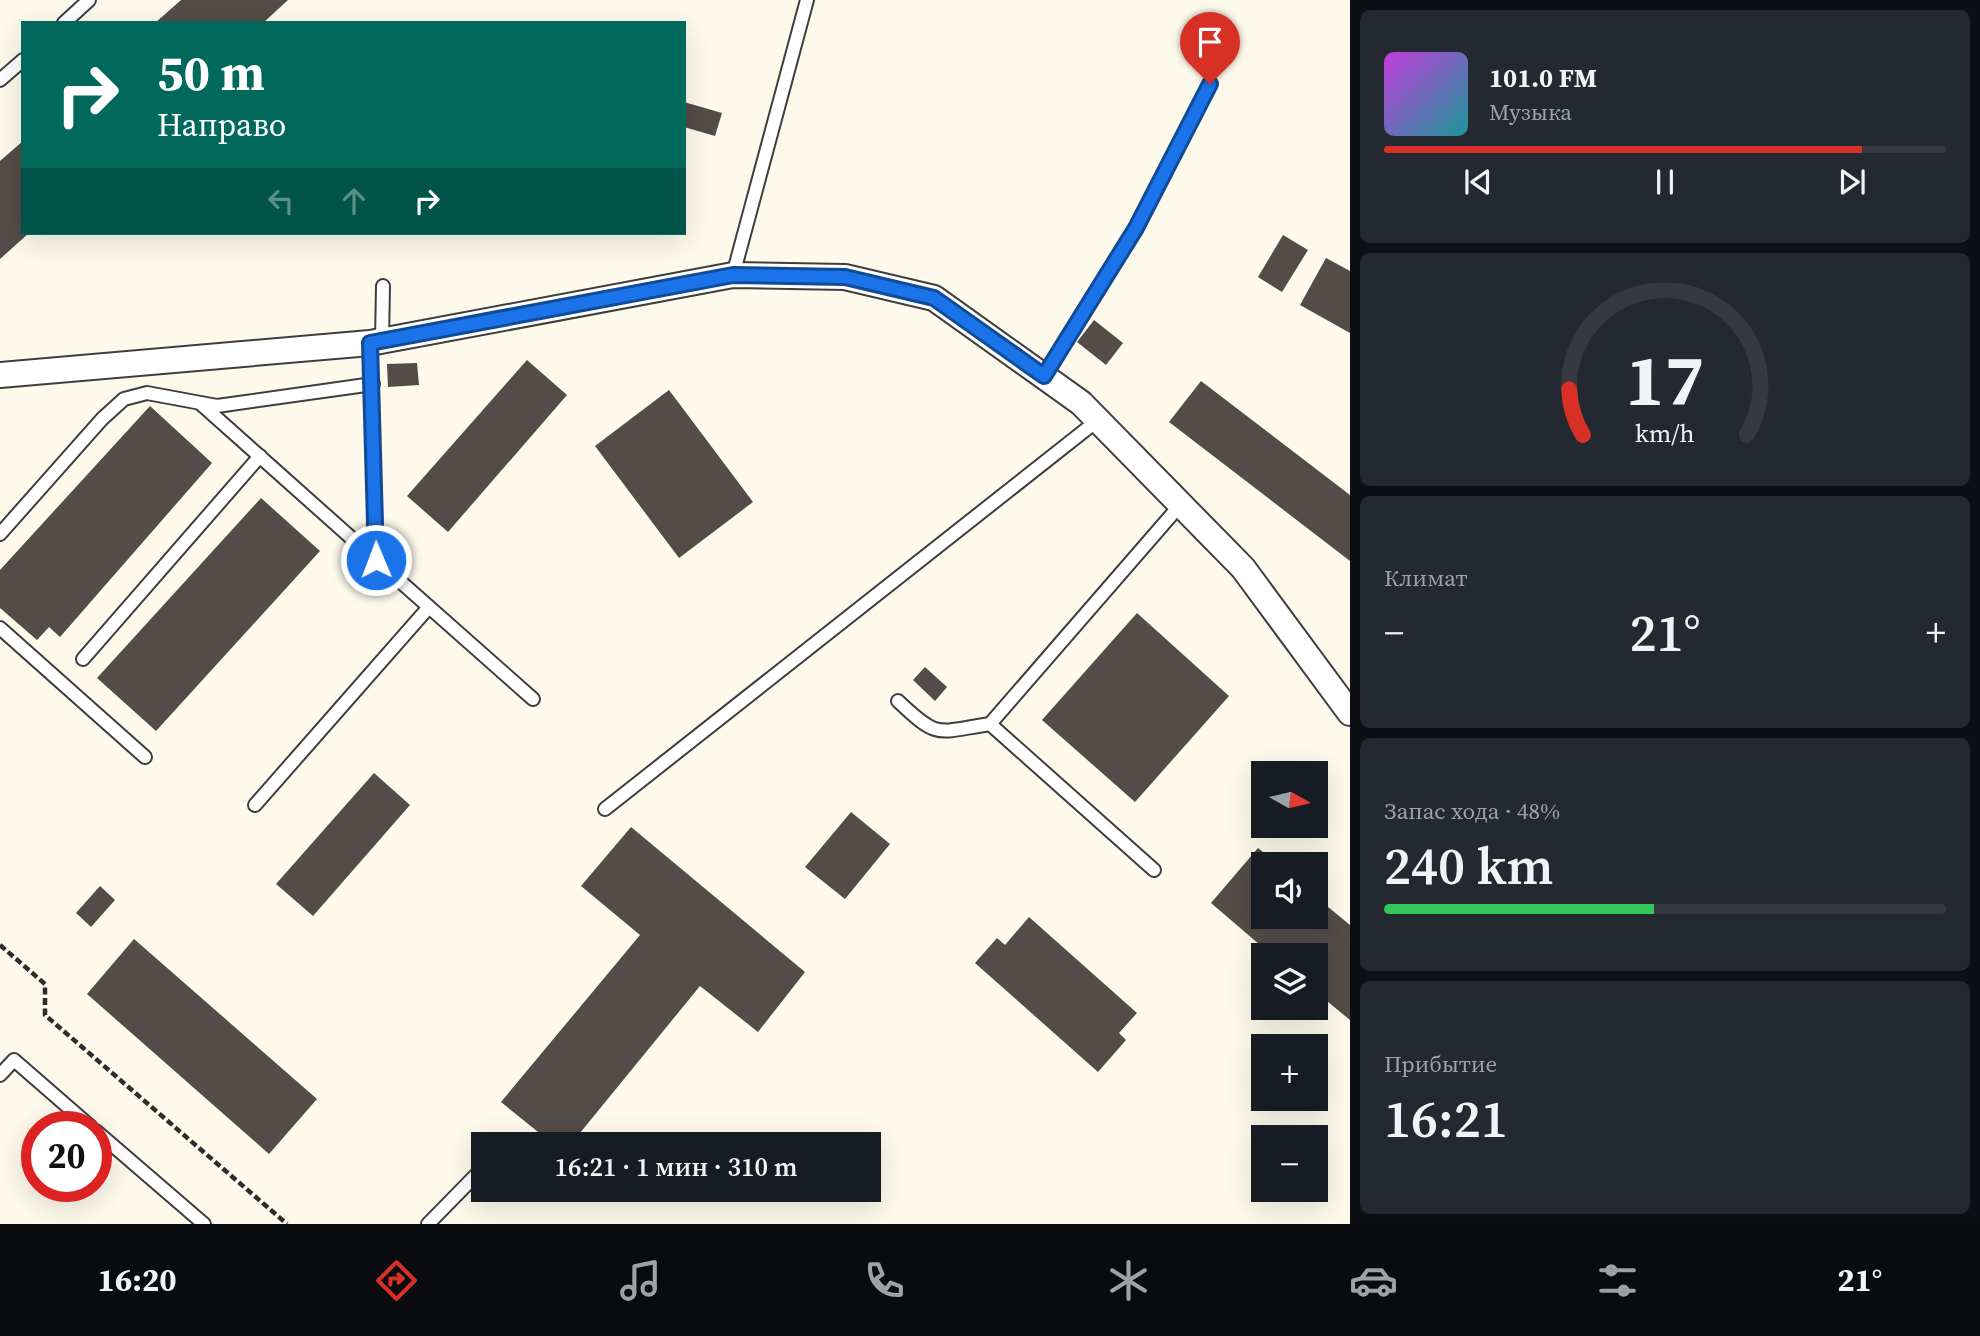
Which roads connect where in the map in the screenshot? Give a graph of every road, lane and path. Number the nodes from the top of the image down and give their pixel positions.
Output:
1 (89, 0) edge
2 (807, 0) edge
3 (66, 21) edge
4 (21, 62) edge
5 (0, 80) edge
6 (1210, 84) dead end
7 (733, 275) junction
8 (383, 286) dead end
9 (376, 342) junction
10 (0, 375) edge
11 (1044, 376) junction
12 (373, 384) junction
13 (198, 402) junction
14 (1098, 420) junction
15 (260, 456) junction
16 (1181, 504) junction
17 (0, 534) edge
18 (376, 560) junction
19 (429, 607) junction
20 (0, 628) edge
21 (83, 659) dead end
22 (533, 699) dead end
23 (898, 701) dead end
24 (1350, 713) edge
25 (990, 724) junction
26 (145, 757) dead end
27 (255, 805) dead end
28 (605, 809) dead end
29 (1154, 870) dead end
30 (0, 945) edge
31 (0, 1075) edge
32 (73, 1111) edge
33 (112, 1145) edge
34 (471, 1180) edge
35 (204, 1224) edge
36 (287, 1224) edge
37 (428, 1224) edge

1 - 3 lane
2 - 7 lane
4 - 5 lane
6 - 11 lane
7 - 9 street
7 - 11 street
8 - 9 lane
9 - 10 street
9 - 12 lane
11 - 14 street
12 - 13 lane
12 - 18 lane
13 - 15 lane
13 - 17 lane
14 - 16 street
14 - 28 lane
15 - 18 lane
15 - 21 lane
16 - 24 street
16 - 25 lane
18 - 19 lane
19 - 22 lane
19 - 27 lane
20 - 26 lane
23 - 25 lane
25 - 29 lane
30 - 36 path
31 - 32 lane
33 - 35 lane
34 - 37 lane

